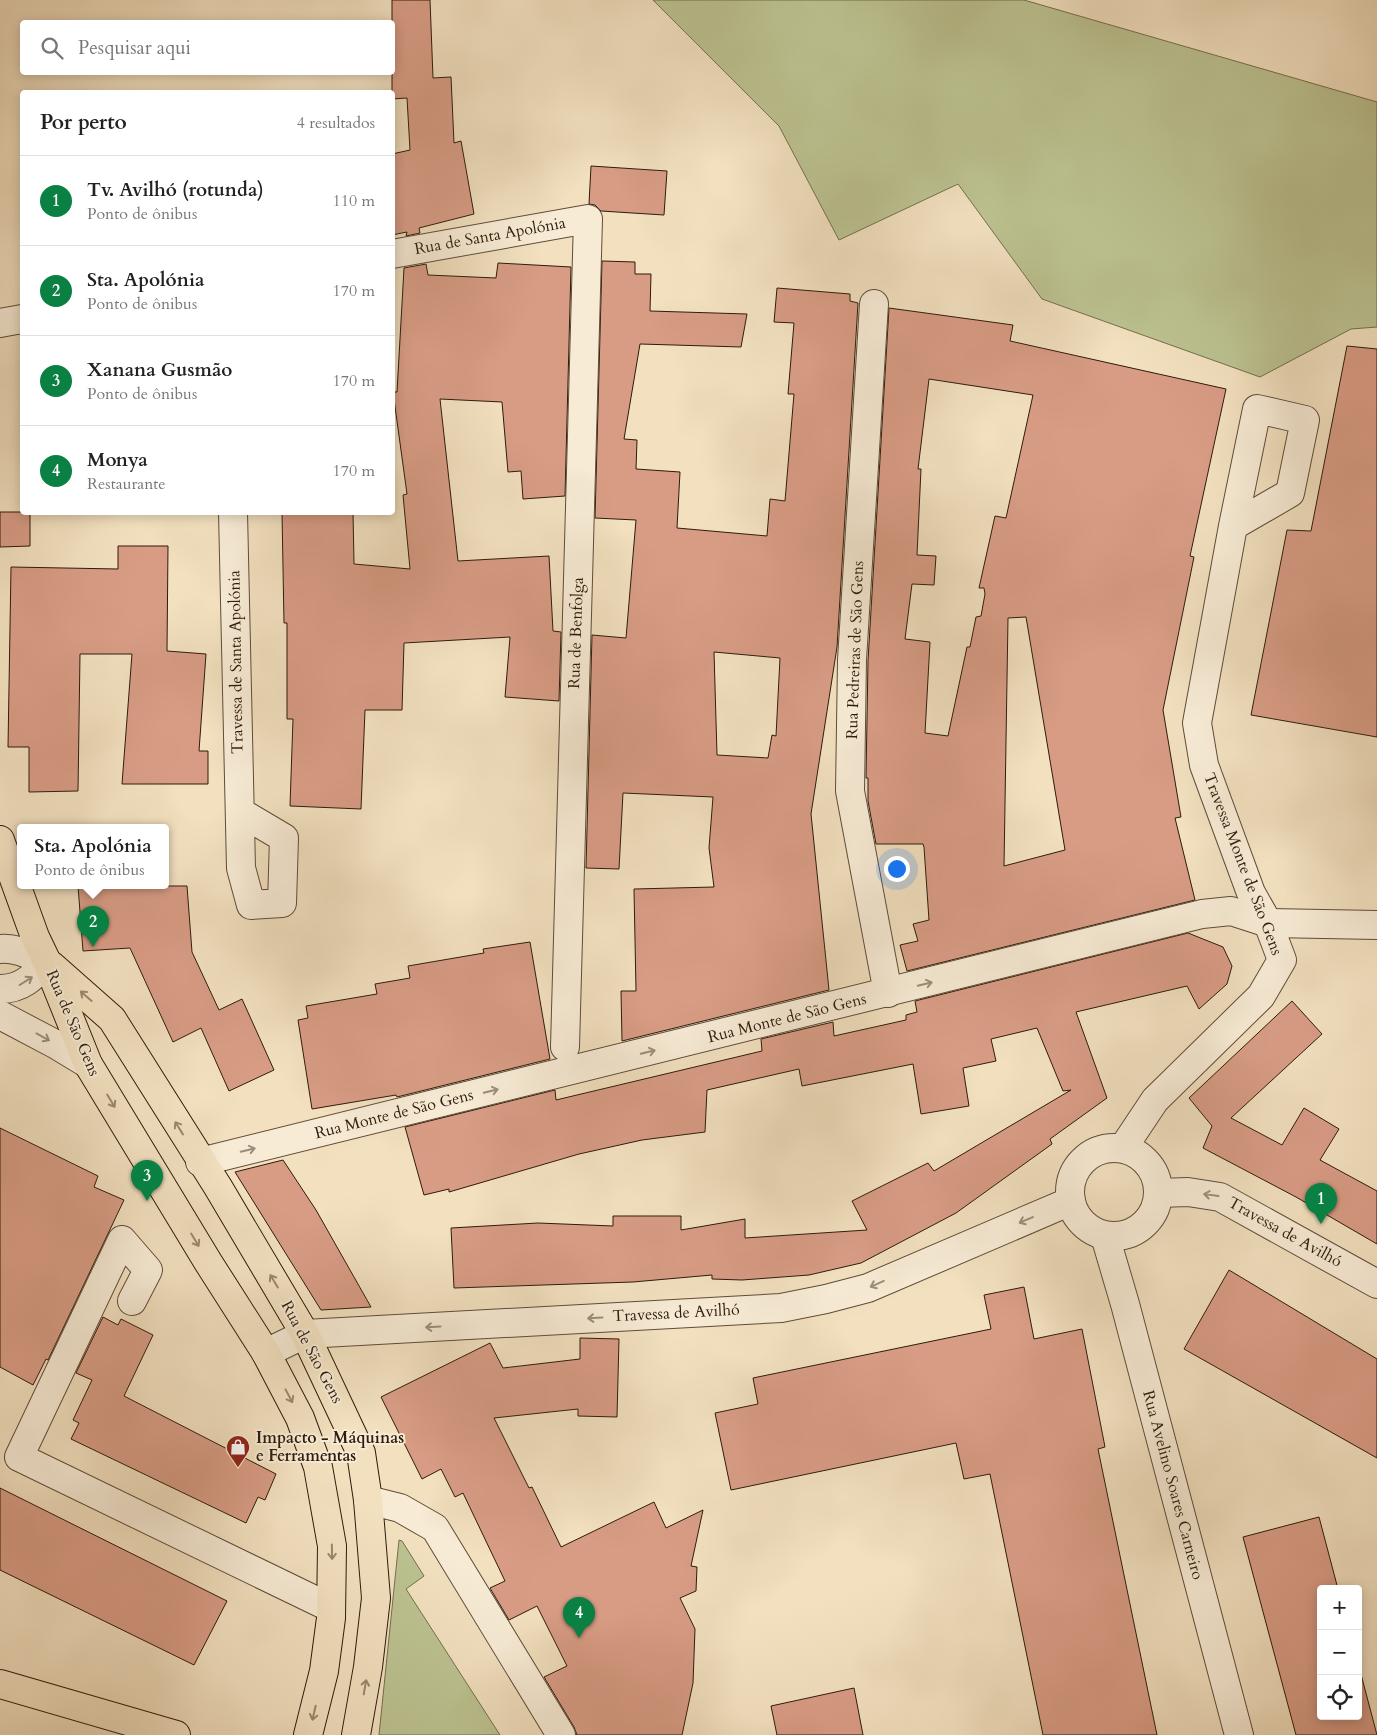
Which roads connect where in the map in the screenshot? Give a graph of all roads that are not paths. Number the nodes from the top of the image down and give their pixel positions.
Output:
1 (588, 219) joint
2 (395, 253) edge
3 (874, 304) dead end
4 (20, 319) edge
5 (0, 323) edge
6 (233, 515) edge
7 (1233, 526) dead end
8 (240, 812) dead end
9 (3, 863) edge
10 (1268, 922) junction
11 (1377, 925) edge
12 (0, 949) edge
13 (47, 962) junction
14 (0, 989) edge
15 (888, 993) junction
16 (0, 1015) edge
17 (565, 1046) dead end
18 (88, 1064) junction
19 (1123, 1148) junction
20 (200, 1162) junction
21 (1159, 1194) junction
22 (1071, 1201) junction
23 (1105, 1236) junction
24 (1377, 1284) edge
25 (132, 1301) dead end
26 (305, 1334) junction
27 (266, 1353) junction
28 (368, 1500) junction
29 (331, 1608) junction
30 (0, 1684) edge
31 (176, 1735) edge
32 (308, 1735) edge
33 (356, 1735) edge
34 (561, 1735) edge
35 (1238, 1735) edge

1 - 2 street, Rua de Santa Apolónia
1 - 17 street, Rua de Benfolga
3 - 15 street, Rua Pedreiras de São Gens
4 - 5 street
6 - 8 street, Travessa de Santa Apolónia
7 - 10 street, Travessa Monte de São Gens
9 - 13 main road, Rua de São Gens
10 - 11 street, Rua Monte de São Gens
15 -> 10 street, Rua Monte de São Gens
10 - 19 street, Travessa Monte de São Gens
12 - 13 street
14 -> 13 street
13 - 18 main road, Rua de São Gens
20 -> 13 main road, Rua de São Gens
20 -> 15 street, Rua Monte de São Gens
16 -> 18 street
18 -> 27 main road, Rua de São Gens
19 - 21 street
19 - 22 street
26 -> 20 main road, Rua de São Gens
21 - 23 street
24 -> 21 street, Travessa de Avilhó
22 - 23 street
22 -> 26 street, Travessa de Avilhó
23 - 35 street, Rua Avelino Soares Carneiro
25 - 29 street
26 - 27 street, Travessa de Avilhó
26 - 28 main road, Rua de São Gens
27 -> 29 main road, Rua de São Gens
33 -> 28 main road, Rua de São Gens
28 - 34 street
29 -> 32 main road, Rua de São Gens
30 - 31 main road

